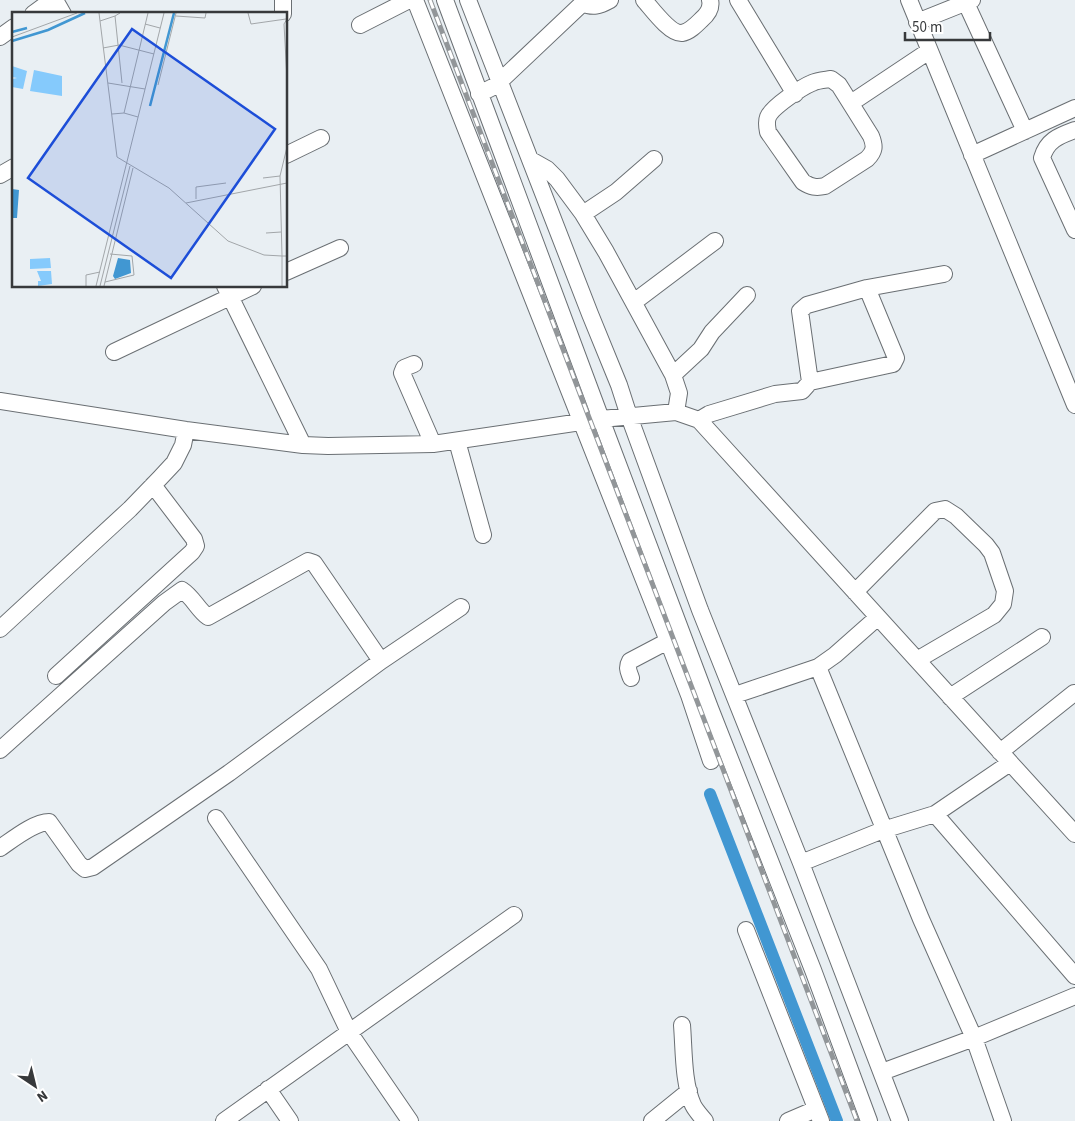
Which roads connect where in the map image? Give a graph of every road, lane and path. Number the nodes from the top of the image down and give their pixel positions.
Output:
1 (54, 0) edge
2 (409, 0) edge
3 (415, 0) edge
4 (445, 0) edge
5 (468, 0) edge
6 (610, 0) edge
7 (644, 0) edge
8 (710, 0) edge
9 (738, 0) edge
10 (909, 0) edge
11 (969, 1) edge
12 (584, 2) edge
13 (36, 12) edge
14 (63, 12) edge
15 (917, 22) junction
16 (360, 25) dead end
17 (12, 28) edge
18 (0, 37) edge
19 (929, 51) junction
20 (490, 88) junction
21 (794, 94) junction
22 (851, 103) junction
23 (1075, 108) edge
24 (1075, 130) edge
25 (1025, 131) junction
26 (321, 138) dead end
27 (288, 154) edge
28 (972, 155) junction
29 (654, 158) dead end
30 (531, 160) junction
31 (12, 168) edge
32 (0, 175) edge
33 (583, 214) junction
34 (1075, 230) edge
35 (715, 240) dead end
36 (340, 248) dead end
37 (288, 271) edge
38 (944, 274) dead end
39 (245, 288) edge
40 (867, 288) junction
41 (227, 292) edge
42 (748, 295) dead end
43 (634, 302) junction
44 (114, 352) dead end
45 (414, 364) dead end
46 (673, 375) junction
47 (810, 382) junction
48 (0, 400) edge
49 (1075, 405) edge
50 (676, 412) junction
51 (629, 416) junction
52 (601, 419) junction
53 (698, 420) junction
54 (581, 423) junction
55 (186, 430) junction
56 (457, 441) junction
57 (433, 444) junction
58 (303, 445) junction
59 (154, 485) junction
60 (483, 535) dead end
61 (855, 592) junction
62 (461, 607) dead end
63 (878, 617) junction
64 (0, 629) edge
65 (1042, 637) dead end
66 (668, 641) junction
67 (917, 660) junction
68 (381, 661) junction
69 (818, 667) junction
70 (56, 676) dead end
71 (631, 678) dead end
72 (1074, 693) dead end
73 (735, 695) junction
74 (950, 697) junction
75 (0, 750) edge
76 (1005, 757) junction
77 (711, 761) dead end
78 (935, 814) junction
79 (216, 818) dead end
80 (883, 830) junction
81 (1075, 834) edge
82 (0, 848) edge
83 (801, 863) junction
84 (514, 915) dead end
85 (746, 930) dead end
86 (1075, 976) edge
87 (1075, 996) edge
88 (682, 1025) dead end
89 (349, 1032) junction
90 (974, 1038) junction
91 (882, 1072) junction
92 (268, 1089) junction
93 (689, 1092) junction
94 (818, 1115) edge
95 (224, 1121) edge
96 (290, 1121) edge
97 (410, 1121) edge
98 (652, 1121) edge
99 (705, 1121) edge
100 (788, 1121) edge
101 (870, 1121) edge
102 (900, 1121) edge
103 (1003, 1121) edge

1 - 13 street
1 - 14 street
2 - 16 street
3 - 54 street
4 - 20 street
5 - 20 street
6 - 12 street
7 - 8 street
9 - 21 street
10 - 15 street
11 - 15 street
11 - 25 street
12 - 20 street
15 - 19 street
17 - 18 street
19 - 22 street
19 - 28 street
20 - 30 street
20 - 52 street
21 - 22 street
21 - 22 street
23 - 25 street
24 - 34 street
25 - 28 street
26 - 27 street
28 - 49 street
29 - 33 street
30 - 33 street
30 - 51 street
31 - 32 street
33 - 43 street
35 - 43 street
36 - 37 street
38 - 40 street
39 - 41 street
40 - 47 street
40 - 47 street
41 - 44 street
41 - 58 street
42 - 46 street
43 - 46 street
45 - 57 street
46 - 50 street
47 - 53 street
48 - 55 street
50 - 51 street
50 - 53 street
51 - 52 street
51 - 73 street
52 - 54 street
52 - 101 street
53 - 61 street
54 - 56 street
54 - 66 street
55 - 58 street
55 - 59 street
56 - 57 street
56 - 60 street
57 - 58 street
59 - 64 street
59 - 70 street
61 - 63 street
61 - 67 street
62 - 68 street
63 - 67 street
63 - 69 street
65 - 74 street
66 - 71 street
66 - 77 street
67 - 74 street
68 - 75 street
68 - 82 street
69 - 73 street
69 - 80 street
72 - 76 street
73 - 83 street
74 - 76 street
76 - 78 street
76 - 81 street
78 - 80 street
78 - 86 street
79 - 89 street
80 - 83 street
80 - 90 street
83 - 91 street
84 - 89 street
85 - 94 street
87 - 90 street
88 - 93 street
89 - 92 street
89 - 97 street
90 - 91 street
90 - 103 street
91 - 102 street
92 - 95 street
92 - 96 street
93 - 98 street
93 - 99 street
94 - 100 street

